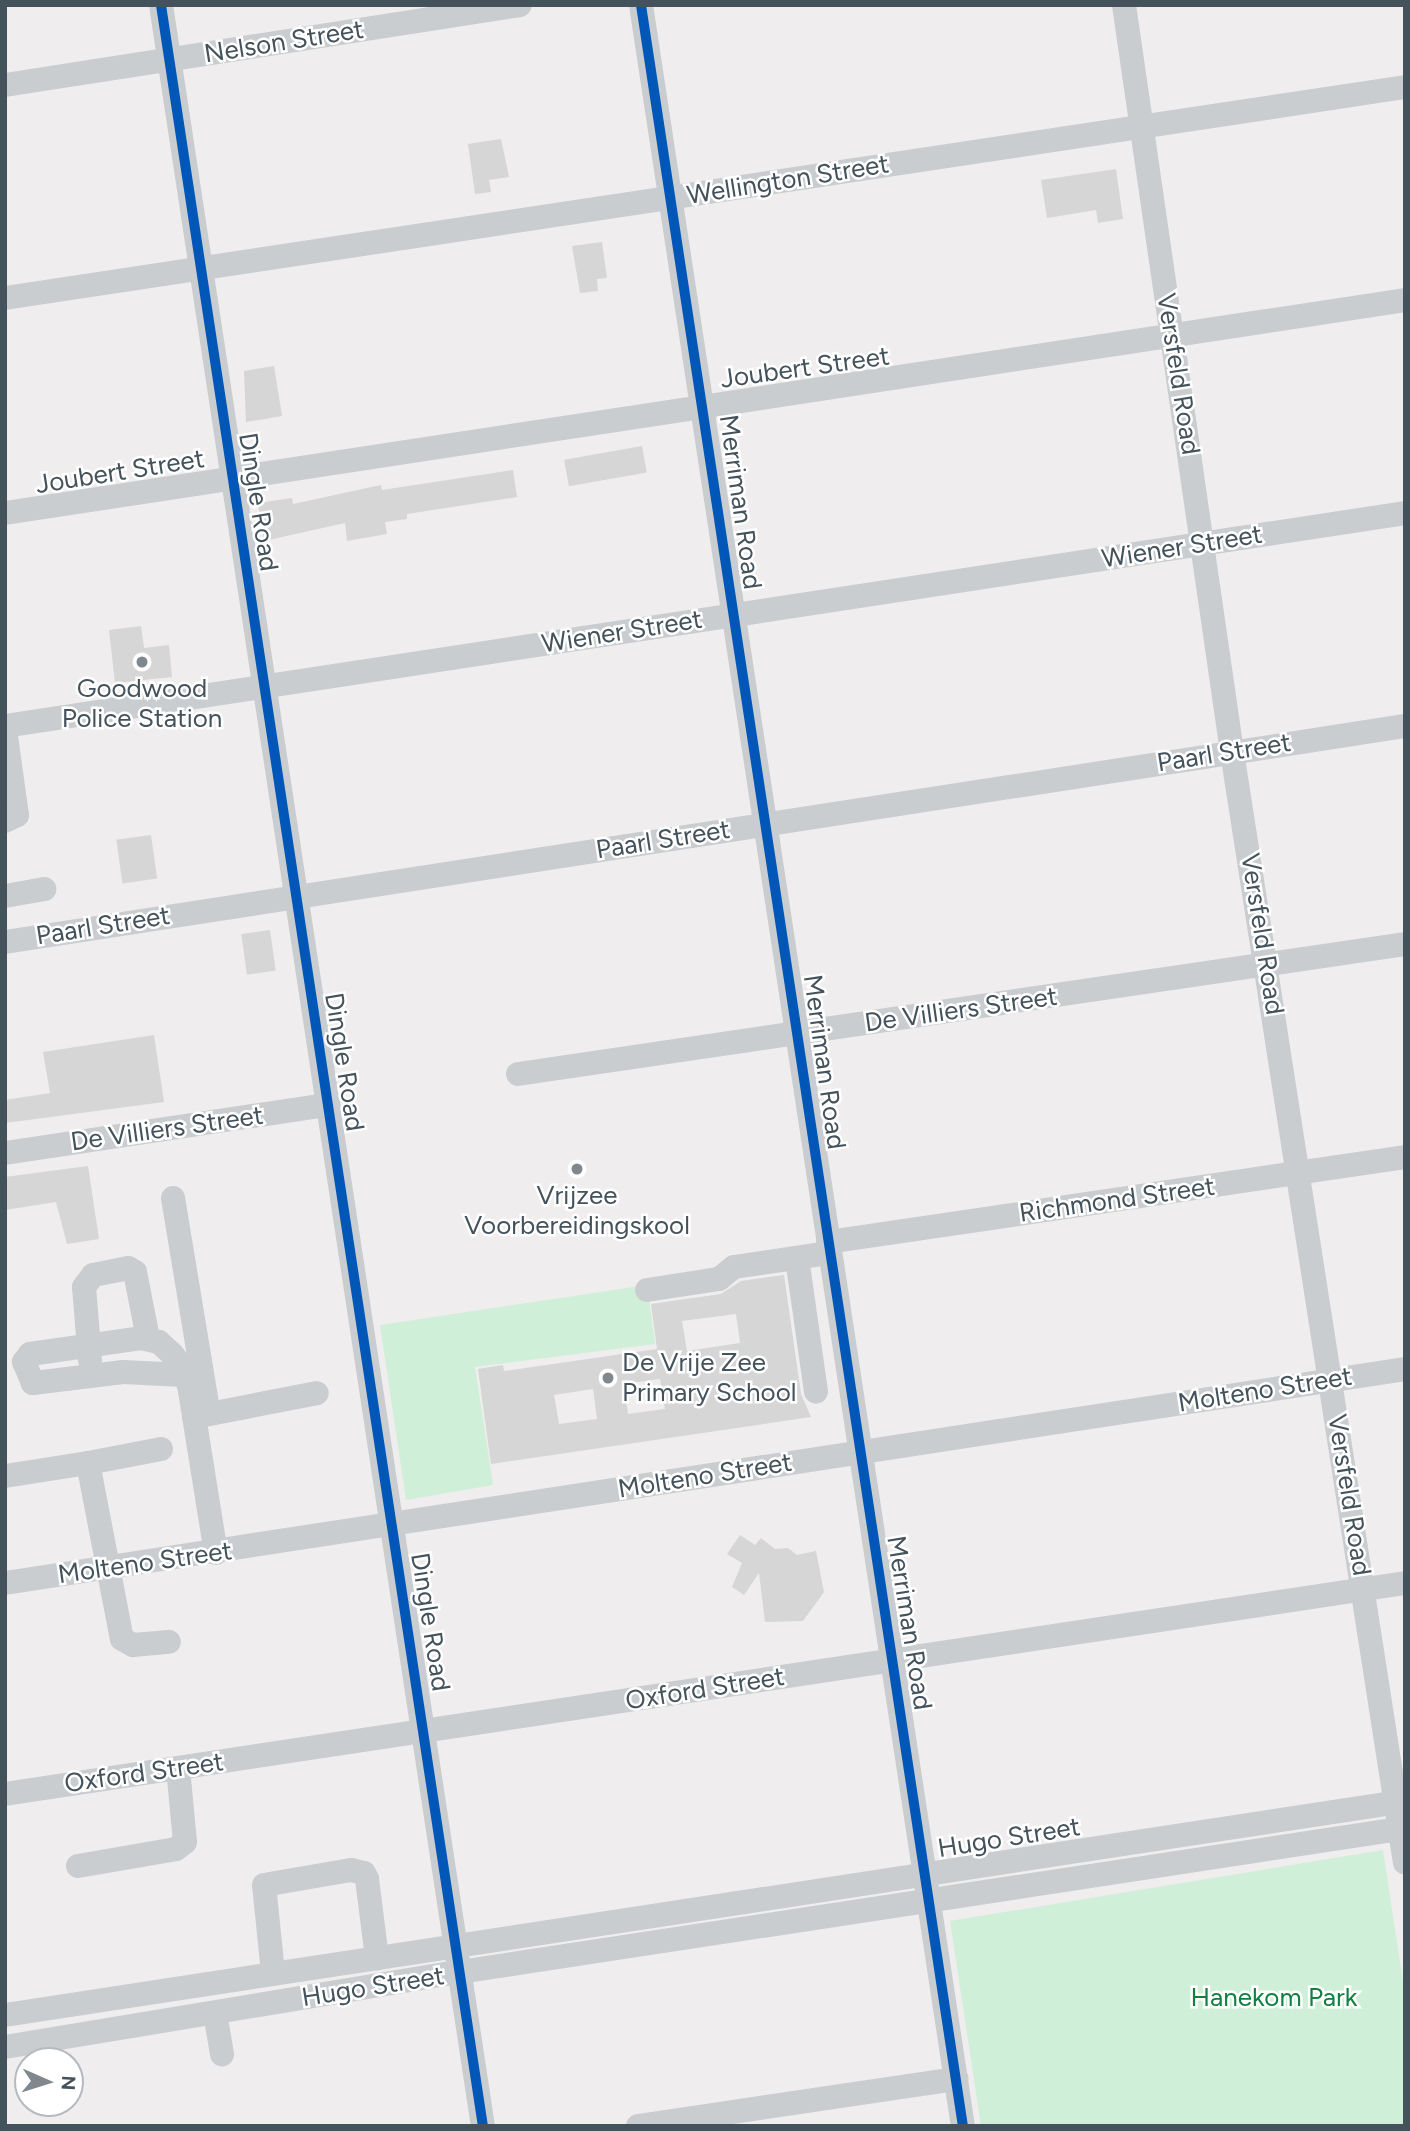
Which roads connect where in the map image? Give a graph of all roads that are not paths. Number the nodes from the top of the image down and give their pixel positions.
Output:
1 (161, 5) edge
2 (520, 5) edge
3 (641, 5) edge
4 (1124, 5) edge
5 (169, 60) junction
6 (5, 85) edge
7 (1405, 86) edge
8 (1141, 127) junction
9 (672, 198) junction
10 (200, 269) junction
11 (5, 298) edge
12 (1405, 300) edge
13 (1173, 336) junction
14 (703, 406) junction
15 (232, 478) junction
16 (5, 513) edge
17 (1405, 513) edge
18 (1204, 543) junction
19 (734, 615) junction
20 (264, 688) junction
21 (1405, 726) edge
22 (5, 727) edge
23 (1232, 752) junction
24 (5, 821) edge
25 (767, 825) junction
26 (44, 889) dead end
27 (5, 896) edge
28 (295, 896) junction
29 (5, 942) edge
30 (1405, 944) edge
31 (1268, 966) junction
32 (797, 1033) junction
33 (518, 1074) dead end
34 (328, 1105) junction
35 (5, 1153) edge
36 (1405, 1157) edge
37 (1298, 1173) junction
38 (173, 1198) dead end
39 (829, 1247) junction
40 (797, 1258) junction
41 (647, 1290) dead end
42 (140, 1338) junction
43 (89, 1344) junction
44 (1405, 1369) edge
45 (133, 1371) junction
46 (92, 1375) junction
47 (184, 1375) junction
48 (1331, 1380) junction
49 (816, 1392) dead end
50 (317, 1393) dead end
51 (201, 1416) junction
52 (161, 1449) dead end
53 (860, 1451) junction
54 (88, 1463) junction
55 (5, 1476) edge
56 (392, 1525) junction
57 (216, 1553) junction
58 (107, 1568) junction
59 (5, 1583) edge
60 (1405, 1583) edge
61 (1363, 1589) junction
62 (169, 1642) dead end
63 (892, 1661) junction
64 (424, 1732) junction
65 (178, 1768) junction
66 (5, 1794) edge
67 (1400, 1801) edge
68 (1402, 1828) edge
69 (1405, 1863) edge
70 (78, 1866) dead end
71 (925, 1874) junction
72 (928, 1899) junction
73 (454, 1946) junction
74 (377, 1958) junction
75 (460, 1972) junction
76 (273, 1973) junction
77 (215, 2013) junction
78 (5, 2015) edge
79 (5, 2047) edge
80 (222, 2054) dead end
81 (957, 2079) junction
82 (483, 2126) edge
83 (638, 2126) edge
84 (964, 2126) edge

1 - 5 street, Dingle Road
2 - 5 street, Nelson Street
3 - 9 street, Merriman Road
4 - 8 street, Versfeld Road
5 - 6 street, Nelson Street
5 - 10 street, Dingle Road
7 - 8 street, Wellington Street
8 - 9 street, Wellington Street
8 - 13 street, Versfeld Road
9 - 10 street, Wellington Street
9 - 14 street, Merriman Road
10 - 11 street, Wellington Street
10 - 15 street, Dingle Road
12 - 13 street, Joubert Street
13 - 14 street, Joubert Street
13 - 18 street, Versfeld Road
14 - 15 street, Joubert Street
14 - 19 street, Merriman Road
15 - 16 street, Joubert Street
15 - 20 street, Dingle Road
17 - 18 street, Wiener Street
18 - 19 street, Wiener Street
18 - 23 street, Versfeld Road
19 - 20 street, Wiener Street
19 - 25 street, Merriman Road
20 - 22 street, Wiener Street
20 - 28 street, Dingle Road
21 - 23 street, Paarl Street
22 - 24 street
23 - 25 street, Paarl Street
23 - 31 street, Versfeld Road
25 - 28 street, Paarl Street
25 - 32 street, Merriman Road
26 - 27 street
28 - 29 street, Paarl Street
28 - 34 street, Dingle Road
30 - 31 street, De Villiers Street
31 - 32 street, De Villiers Street
31 - 37 street, Versfeld Road
32 - 33 street, De Villiers Street
32 - 39 street, Merriman Road
34 - 35 street, De Villiers Street
34 - 56 street, Dingle Road
36 - 37 street, Richmond Street
37 - 39 street, Richmond Street
37 - 48 street, Versfeld Road
38 - 51 street
39 - 40 street, Richmond Street
39 - 53 street, Merriman Road
40 - 41 street, Richmond Street
40 - 49 street
42 - 43 street
42 - 43 street
42 - 45 street
42 - 47 street
43 - 46 street
43 - 46 street
44 - 48 street, Molteno Street
45 - 46 street
45 - 47 street
47 - 51 street
48 - 53 street, Molteno Street
48 - 61 street, Versfeld Road
50 - 51 street
51 - 57 street
52 - 54 street
53 - 56 street, Molteno Street
53 - 63 street, Merriman Road
54 - 55 street
54 - 58 street
56 - 57 street, Molteno Street
56 - 64 street, Dingle Road
57 - 58 street, Molteno Street
58 - 59 street, Molteno Street
58 - 62 street
60 - 61 street, Oxford Street
61 - 63 street, Oxford Street
61 - 67 street, Versfeld Road
63 - 64 street, Oxford Street
63 - 71 street, Merriman Road
64 - 65 street, Oxford Street
64 - 73 street, Dingle Road
65 - 66 street, Oxford Street
65 - 70 street
67 - 68 street, Versfeld Road
67 - 71 street, Hugo Street
68 - 69 street, Versfeld Road
68 - 72 street, Hugo Street
71 - 72 street, Merriman Road
71 - 73 street, Hugo Street
72 - 75 street, Hugo Street
72 - 81 street, Merriman Road
73 - 74 street, Hugo Street
73 - 75 street, Dingle Road
74 - 76 street, Hugo Street
74 - 76 street
75 - 77 street, Hugo Street
75 - 82 street, Dingle Road
76 - 78 street, Hugo Street
77 - 79 street, Hugo Street
77 - 80 street
81 - 83 street
81 - 84 street, Merriman Road

